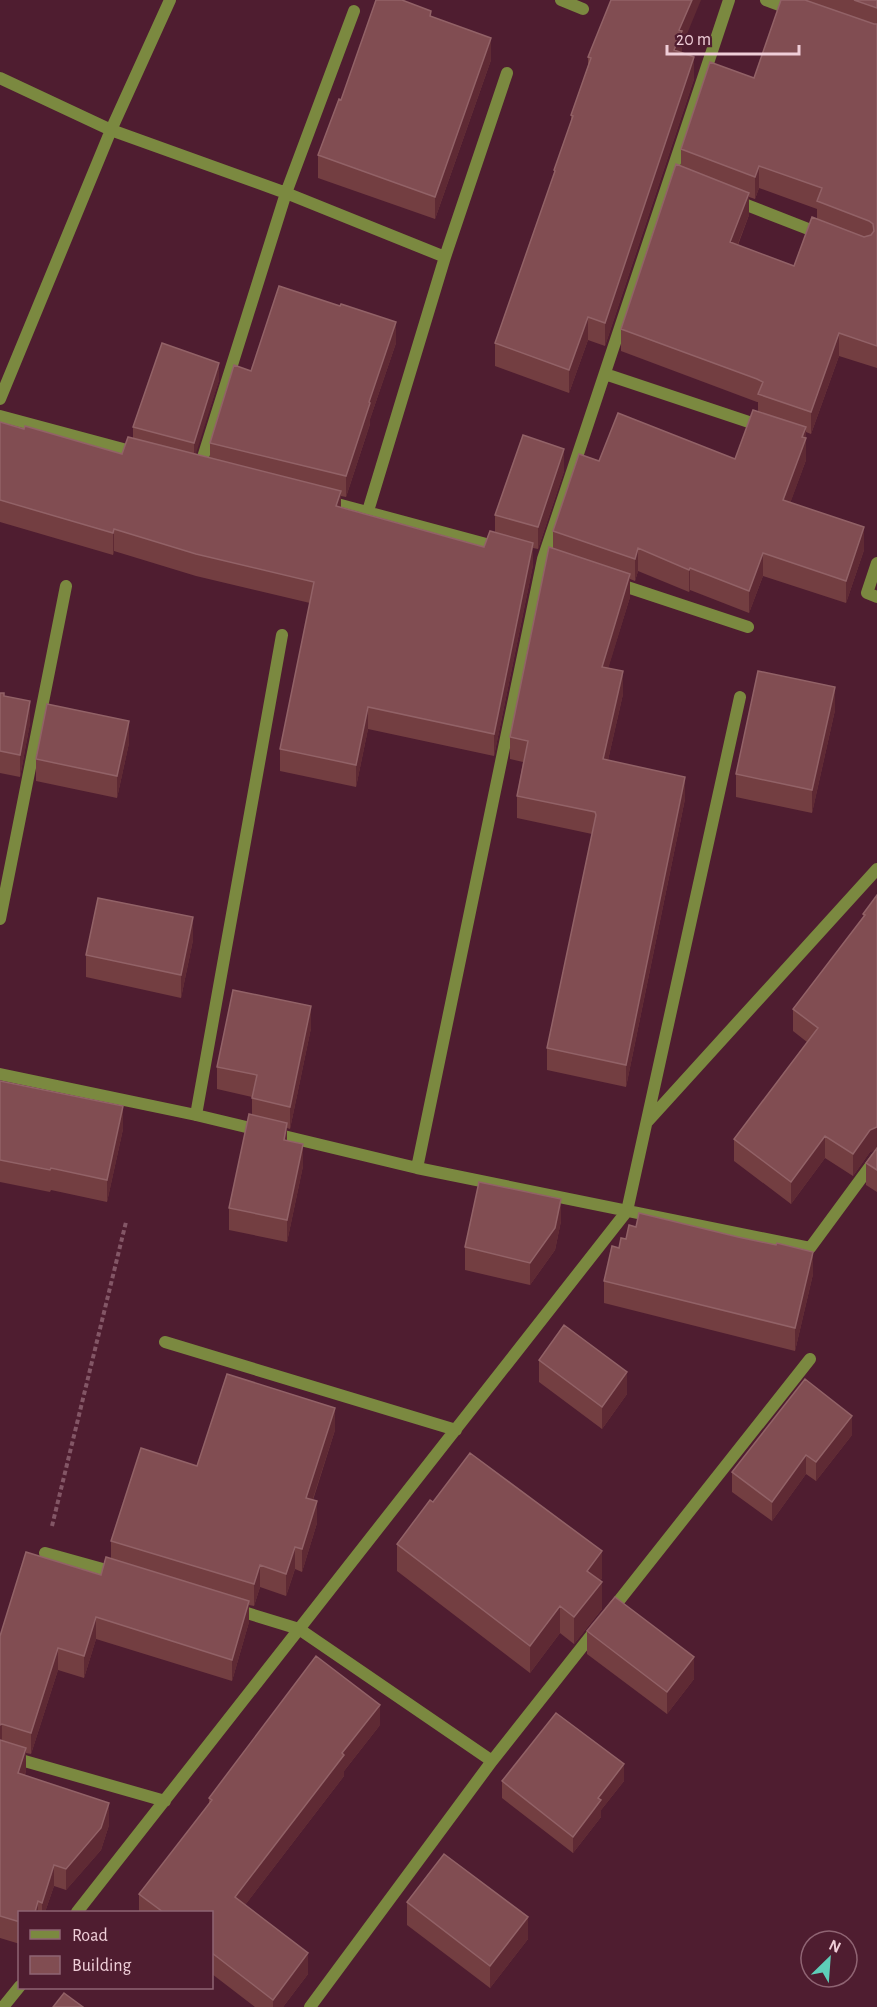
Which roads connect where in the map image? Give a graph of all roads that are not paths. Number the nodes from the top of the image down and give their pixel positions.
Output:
1 (170, 0) edge
2 (561, 0) edge
3 (729, 0) edge
4 (766, 0) edge
5 (583, 9) dead end
6 (354, 11) dead end
7 (810, 16) edge
8 (507, 73) dead end
9 (0, 78) edge
10 (111, 130) junction
11 (286, 193) junction
12 (725, 197) edge
13 (834, 238) edge
14 (445, 257) junction
15 (605, 374) junction
16 (0, 399) edge
17 (0, 416) edge
18 (775, 431) edge
19 (154, 458) edge
20 (199, 470) edge
21 (312, 498) edge
22 (368, 511) junction
23 (509, 550) edge
24 (877, 563) edge
25 (600, 578) edge
26 (66, 586) dead end
27 (877, 597) edge
28 (748, 627) dead end
29 (282, 634) dead end
30 (740, 697) dead end
31 (877, 869) edge
32 (0, 919) edge
33 (0, 1074) edge
34 (196, 1115) junction
35 (647, 1122) junction
36 (877, 1157) edge
37 (417, 1168) junction
38 (627, 1211) junction
39 (165, 1342) dead end
40 (810, 1359) dead end
41 (456, 1430) junction
42 (45, 1553) road end
43 (128, 1576) edge
44 (224, 1606) edge
45 (299, 1629) junction
46 (0, 1754) edge
47 (492, 1761) junction
48 (165, 1801) junction
49 (78, 1911) edge
50 (18, 1988) edge
51 (3, 2007) edge
52 (310, 2007) edge

1 - 10 street
2 - 5 street
3 - 15 street
4 - 7 street
6 - 11 street
8 - 14 street
9 - 10 street
10 - 11 street
10 - 16 street
11 - 14 street
11 - 20 street
12 - 13 street
14 - 22 street
15 - 18 street
15 - 37 street
17 - 19 street
21 - 22 street
22 - 23 street
24 - 27 street
25 - 28 street
26 - 32 street
29 - 34 street
30 - 35 street
31 - 35 street
33 - 34 street
34 - 37 street
35 - 38 street
36 - 38 street
37 - 38 street
38 - 41 street
39 - 41 street
40 - 47 street
41 - 45 street
42 - 43 street
44 - 45 street
45 - 47 street
45 - 48 street
46 - 48 street
47 - 52 street
48 - 49 street
50 - 51 street

